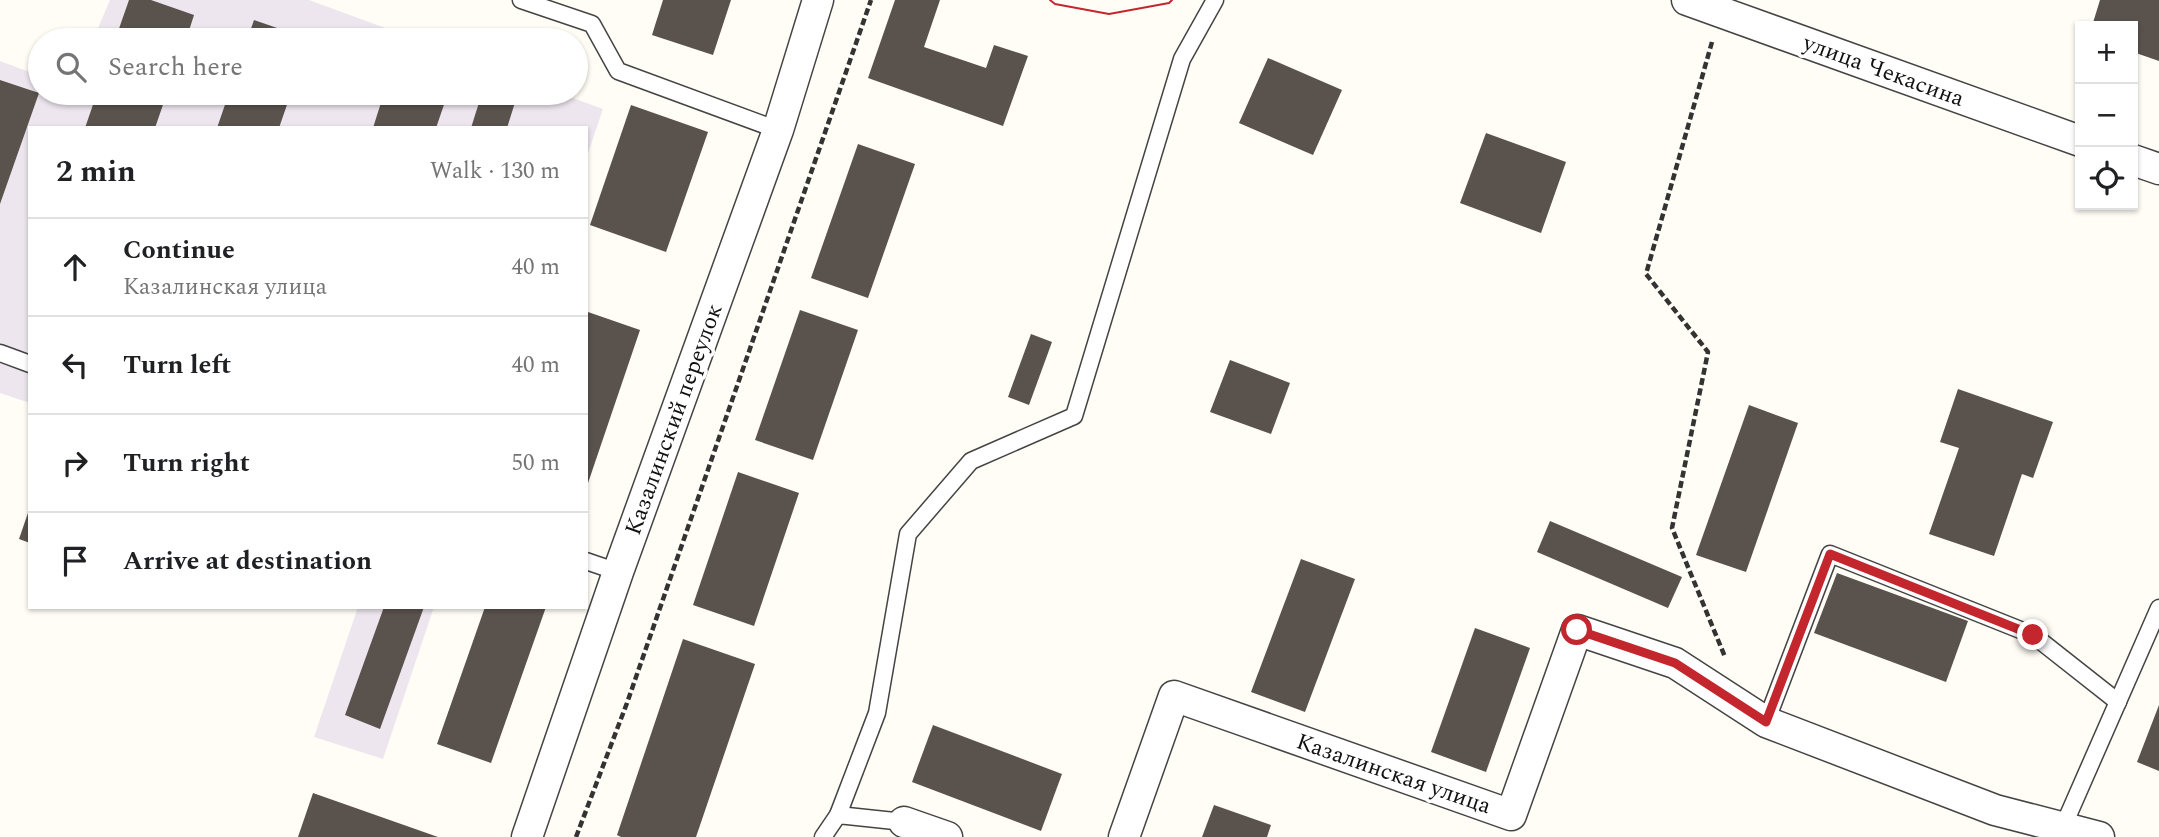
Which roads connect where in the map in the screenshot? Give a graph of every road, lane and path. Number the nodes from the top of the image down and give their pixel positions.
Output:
1 (521, 0) edge
2 (818, 0) edge
3 (871, 0) edge
4 (1215, 0) edge
5 (1687, 0) edge
6 (1721, 11) junction
7 (778, 130) junction
8 (2075, 139) edge
9 (2138, 162) edge
10 (2159, 169) edge
11 (0, 353) edge
12 (28, 362) edge
13 (588, 562) edge
14 (618, 572) junction
15 (2159, 608) edge
16 (1726, 658) dead end
17 (2118, 702) junction
18 (1766, 722) junction
19 (838, 815) junction
20 (904, 822) joint
21 (2063, 827) junction
22 (527, 837) edge
23 (576, 837) edge
24 (823, 837) edge
25 (947, 837) edge
26 (1124, 837) edge
27 (2099, 837) edge

1 - 7 lane
2 - 7 street, Казалинский переулок
3 - 23 path
4 - 19 lane
5 - 6 street, улица Чекасина
6 - 8 street, улица Чекасина
6 - 16 path
7 - 14 street, Казалинский переулок
9 - 10 street
11 - 12 lane
13 - 14 lane
14 - 22 street, Казалинский переулок
15 - 17 lane
17 - 18 lane
17 - 21 lane
18 - 21 street, Казалинская улица
18 - 26 street, Казалинская улица
19 - 20 lane
19 - 24 lane
20 - 25 street
21 - 27 street, Казалинская улица

